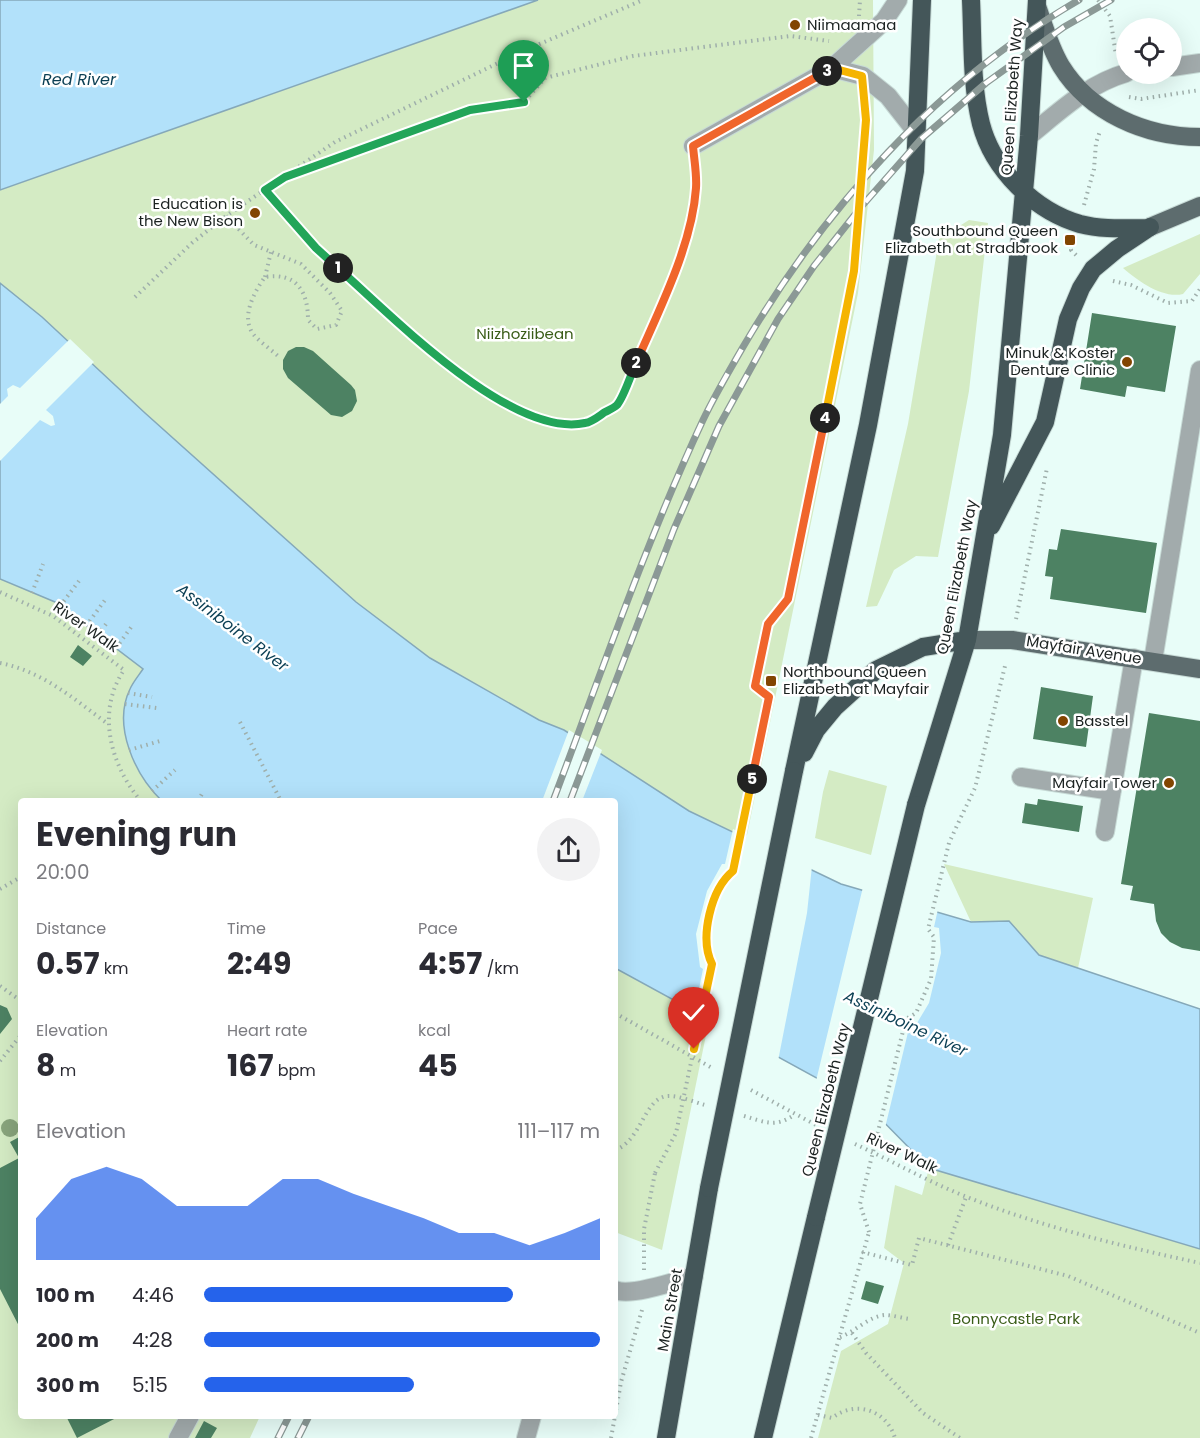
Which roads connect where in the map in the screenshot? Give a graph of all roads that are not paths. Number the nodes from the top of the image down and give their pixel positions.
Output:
1 (898, 0) edge
2 (922, 0) edge
3 (971, 0) edge
4 (1037, 3) edge
5 (1200, 63) edge
6 (1182, 66) edge
7 (832, 68) junction
8 (1116, 71) edge
9 (1083, 92) junction
10 (917, 133) junction
11 (1029, 136) junction
12 (1200, 137) edge
13 (693, 146) road end
14 (1023, 191) junction
15 (1200, 206) edge
16 (1150, 228) junction
17 (1200, 370) edge
18 (983, 541) junction
19 (967, 640) junction
20 (1134, 658) junction
21 (1153, 661) junction
22 (1200, 669) edge
23 (794, 771) junction
24 (1021, 777) dead end
25 (1112, 791) junction
26 (1105, 832) dead end
27 (694, 1276) junction
28 (618, 1291) edge
29 (188, 1419) edge
30 (531, 1419) edge
31 (178, 1438) edge
32 (526, 1438) edge
33 (666, 1438) edge
34 (763, 1438) edge

1 - 7 street
2 - 10 highway
3 - 14 highway
4 - 9 main road
4 - 11 highway, Queen Elizabeth Way
5 - 6 street
7 - 10 street
7 - 13 street
8 - 9 street
9 - 11 street
9 - 12 main road
10 - 23 highway
11 - 14 highway, Queen Elizabeth Way
14 - 16 highway
14 - 18 highway, Queen Elizabeth Way
15 - 16 main road
16 - 18 highway
17 - 21 street
18 - 19 highway, Queen Elizabeth Way
19 - 20 main road, Mayfair Avenue
19 - 23 highway
19 - 34 highway, Queen Elizabeth Way, bridge
20 - 21 main road, Mayfair Avenue
20 - 25 street
21 - 22 main road, Mayfair Avenue
23 - 27 highway, Main Street, bridge
24 - 25 street
25 - 26 street
27 - 28 street
27 - 33 highway, Main Street
29 - 31 street
30 - 32 street

